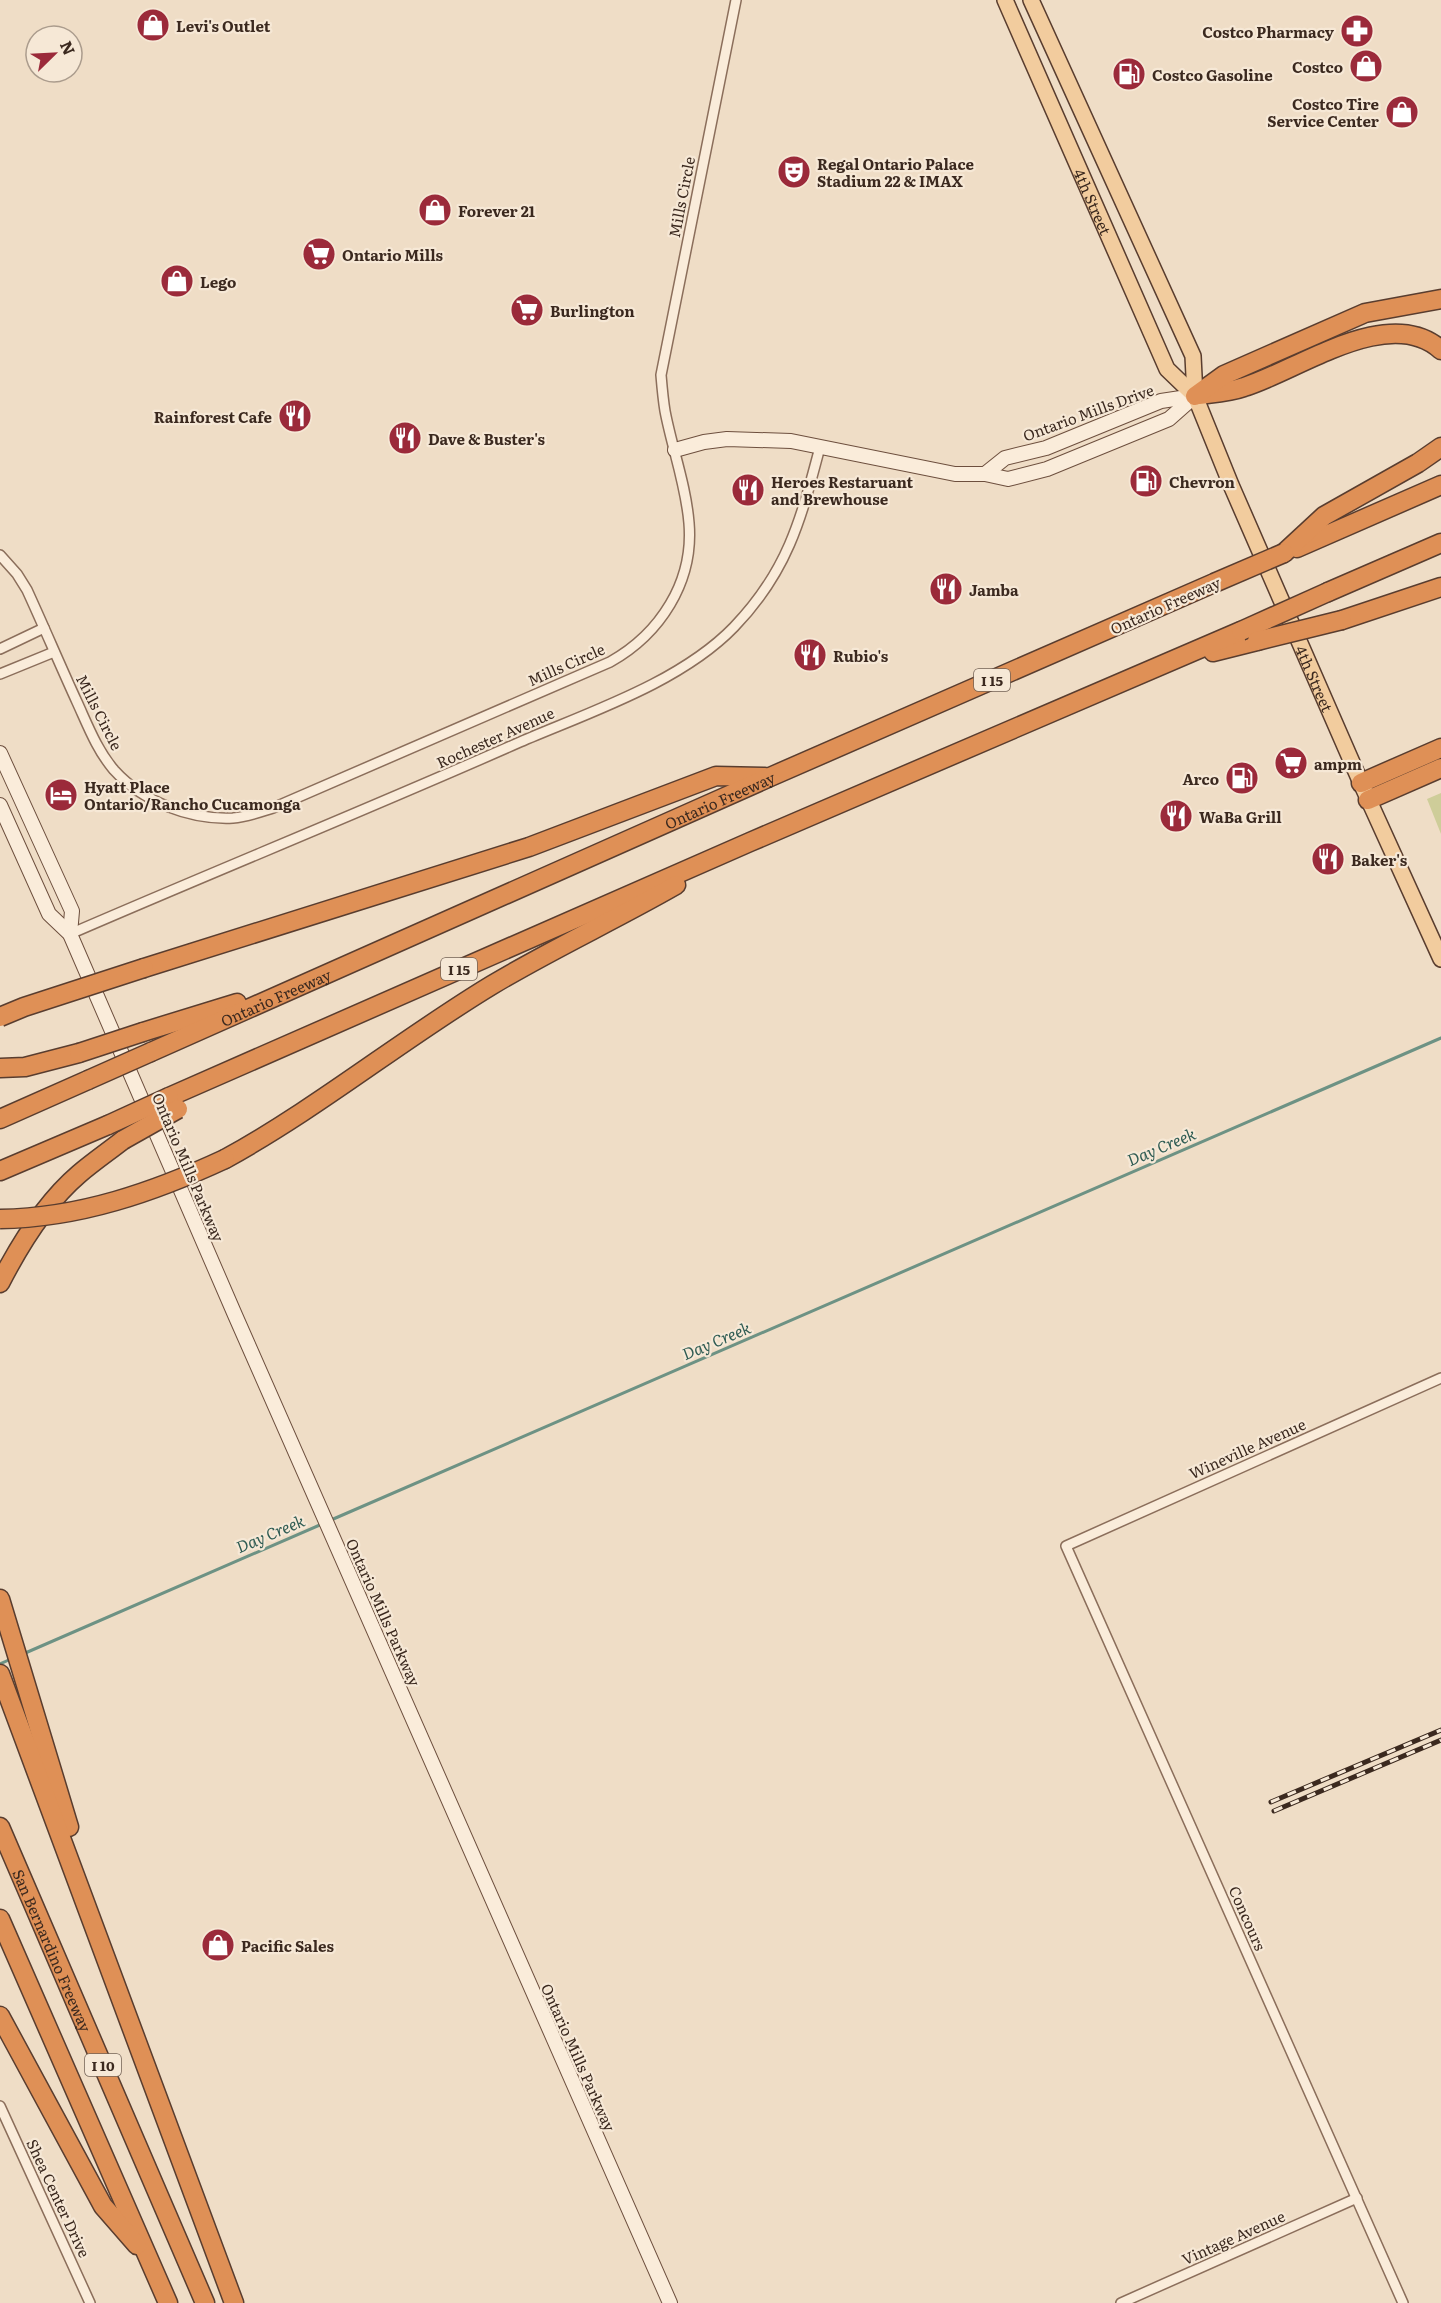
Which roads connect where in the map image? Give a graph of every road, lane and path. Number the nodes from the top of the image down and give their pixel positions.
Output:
1 (736, 0) edge
2 (1005, 0) edge
3 (1031, 0) edge
4 (1441, 299) edge
5 (1441, 350) edge
6 (1194, 396) junction
7 (820, 447) junction
8 (1441, 447) edge
9 (675, 450) junction
10 (985, 474) junction
11 (1441, 485) edge
12 (1308, 538) junction
13 (1441, 543) edge
14 (0, 555) edge
15 (1441, 587) edge
16 (44, 628) junction
17 (0, 649) edge
18 (54, 652) junction
19 (1162, 664) junction
20 (0, 674) edge
21 (1441, 748) edge
22 (0, 753) edge
23 (1441, 768) edge
24 (770, 777) junction
25 (1361, 783) junction
26 (1368, 800) junction
27 (0, 805) edge
28 (750, 842) junction
29 (70, 934) junction
30 (1441, 959) edge
31 (304, 983) junction
32 (0, 1017) edge
33 (0, 1068) edge
34 (173, 1103) junction
35 (0, 1119) edge
36 (0, 1171) edge
37 (0, 1219) edge
38 (0, 1283) edge
39 (1441, 1378) edge
40 (1066, 1546) joint
41 (0, 1599) edge
42 (0, 1674) edge
43 (0, 1827) edge
44 (0, 1919) edge
45 (114, 1978) junction
46 (0, 2016) edge
47 (0, 2106) edge
48 (1357, 2198) junction
49 (149, 2259) junction
50 (90, 2303) edge
51 (168, 2303) edge
52 (206, 2303) edge
53 (234, 2303) edge
54 (670, 2303) edge
55 (1120, 2303) edge
56 (1403, 2303) edge

1 - 9 street, Mills Circle
2 - 6 main road, 4th Street
3 - 6 main road, 4th Street
4 - 6 highway
5 - 6 highway
6 - 10 main road, Ontario Mills Drive
6 - 10 main road
6 - 25 main road, 4th Street
7 - 9 main road
7 - 10 main road
7 - 29 street, Rochester Avenue
8 - 12 highway
9 - 18 street, Mills Circle
11 - 12 highway, Ontario Freeway / I 15
12 - 24 highway, Ontario Freeway / I 15, bridge
13 - 19 highway, I 15, bridge
14 - 16 street, Mills Circle
15 - 19 highway, bridge
16 - 17 street
16 - 18 street, Mills Circle
18 - 20 street
19 - 28 highway, I 15
21 - 25 highway
22 - 29 main road, Ontario Mills Parkway
23 - 26 highway
24 - 31 highway, Ontario Freeway / I 15
24 - 32 highway, bridge
25 - 26 main road, 4th Street
26 - 30 main road, 4th Street
27 - 29 main road, Ontario Mills Parkway
28 - 34 highway, I 15
28 - 37 highway, bridge
29 - 54 main road, Ontario Mills Parkway
31 - 33 highway, bridge
31 - 35 highway, Ontario Freeway / I 15, bridge
34 - 36 highway, I 15, bridge
34 - 38 highway, bridge
39 - 40 street, Wineville Avenue
40 - 48 street, Concours
41 - 45 highway
42 - 45 highway
43 - 52 highway, San Bernardino Freeway / I 10
44 - 49 highway, I 10
45 - 53 highway
46 - 49 highway
47 - 50 street, Shea Center Drive
48 - 55 street, Vintage Avenue
48 - 56 street, Concours
49 - 51 highway, I 10

